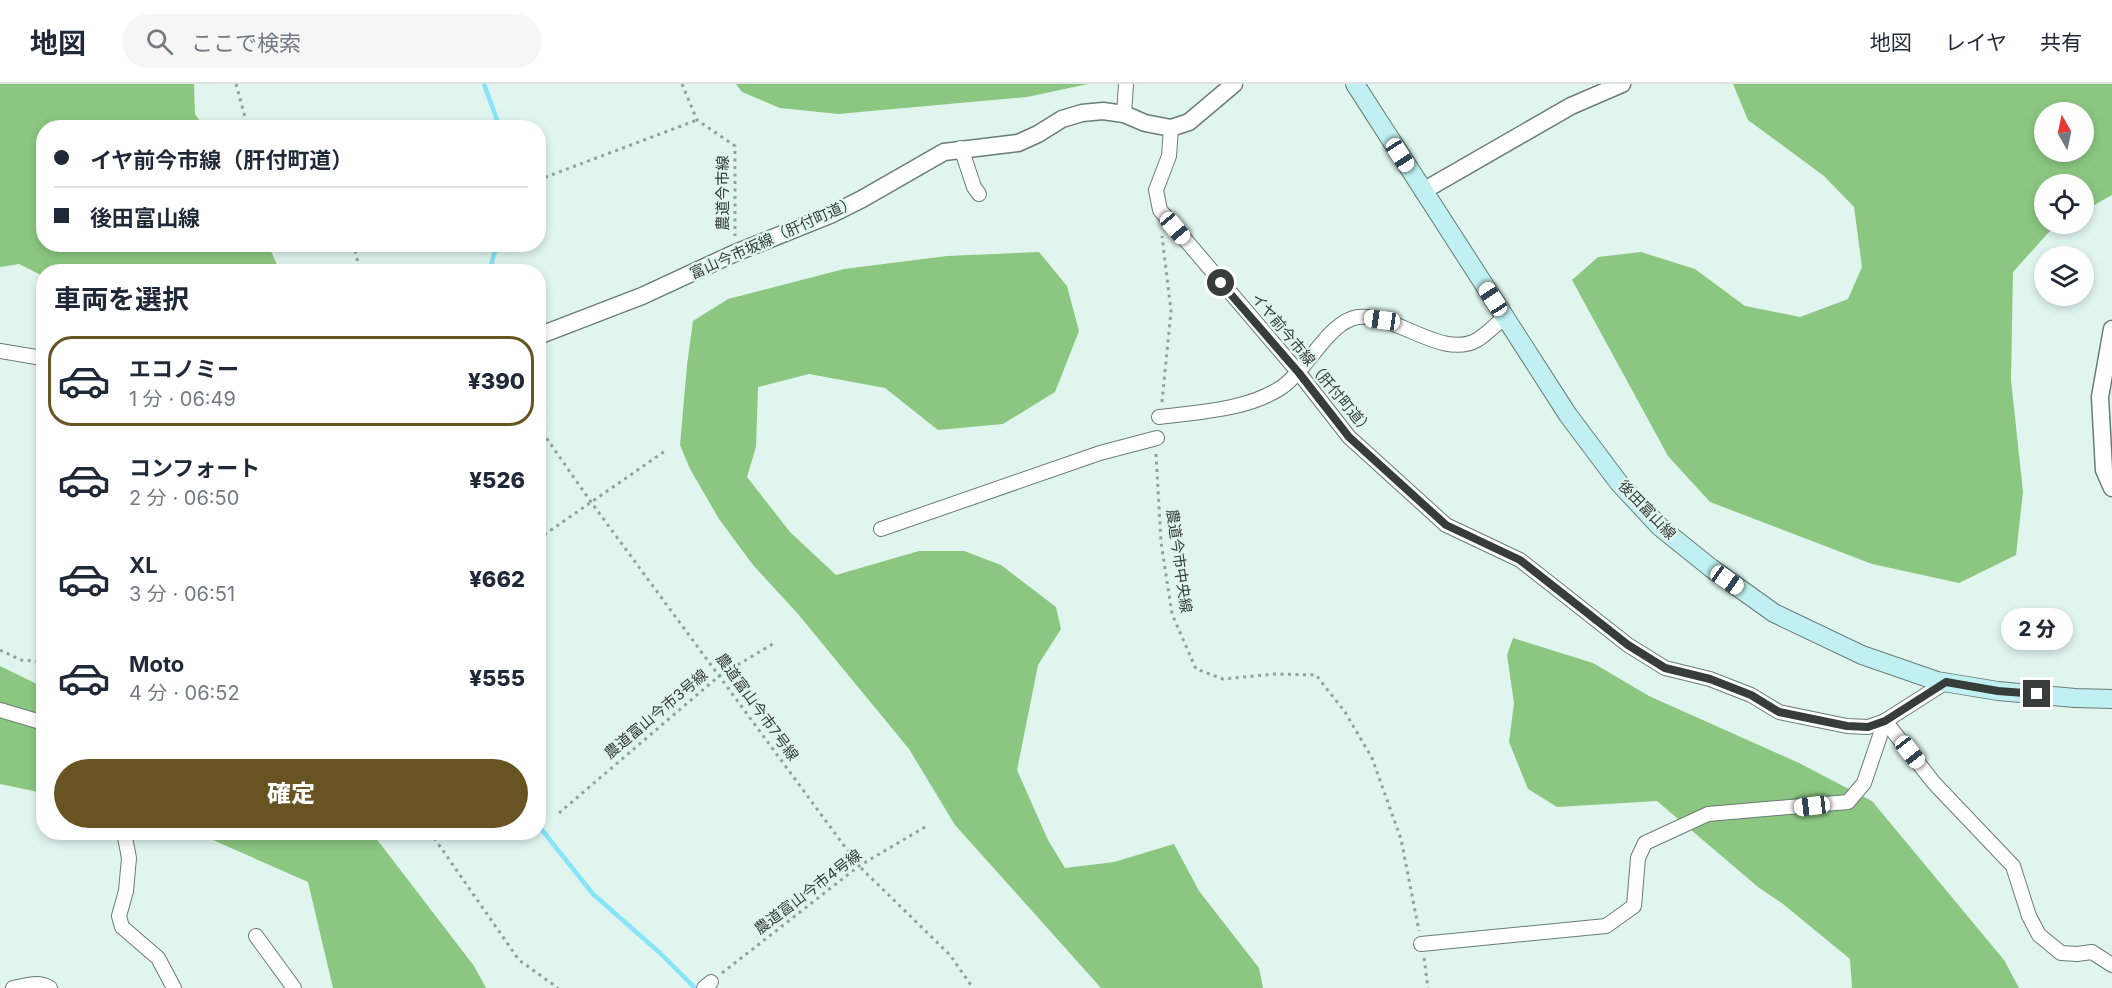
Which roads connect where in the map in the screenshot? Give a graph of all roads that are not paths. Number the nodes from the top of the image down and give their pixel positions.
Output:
1 (1126, 84) edge
2 (1234, 84) edge
3 (1354, 84) edge
4 (1622, 84) edge
5 (1124, 114) junction
6 (1171, 128) junction
7 (961, 148) junction
8 (1423, 191) junction
9 (979, 194) dead end
10 (1505, 317) junction
11 (2112, 329) edge
12 (546, 333) edge
13 (0, 351) edge
14 (36, 357) edge
15 (1299, 373) junction
16 (1159, 417) road end
17 (1158, 438) road end
18 (2112, 488) edge
19 (881, 529) dead end
20 (1946, 682) junction
21 (2112, 699) edge
22 (0, 710) edge
23 (36, 721) edge
24 (1885, 721) junction
25 (126, 840) edge
26 (256, 936) dead end
27 (1421, 944) road end
28 (2112, 965) edge
29 (0, 982) edge
30 (12, 988) edge
31 (51, 988) edge
32 (174, 988) edge
33 (294, 988) edge

1 - 5 street
2 - 6 street
3 - 8 main road, 後田富山線
4 - 8 street
5 - 6 street, 富山今市坂線（肝付町道）
5 - 7 street, 富山今市坂線（肝付町道）
6 - 15 street, イヤ前今市線（肝付町道）
7 - 9 street
7 - 12 street, 富山今市坂線（肝付町道）
8 - 10 main road, 後田富山線
10 - 15 street
10 - 20 main road, 後田富山線
11 - 18 street
13 - 14 street
15 - 16 street
15 - 24 street, イヤ前今市線（肝付町道）
17 - 19 street
20 - 21 main road, 後田富山線
20 - 24 street
22 - 23 street
24 - 27 street
24 - 28 street
25 - 32 street
26 - 33 street
29 - 30 street
30 - 31 street

